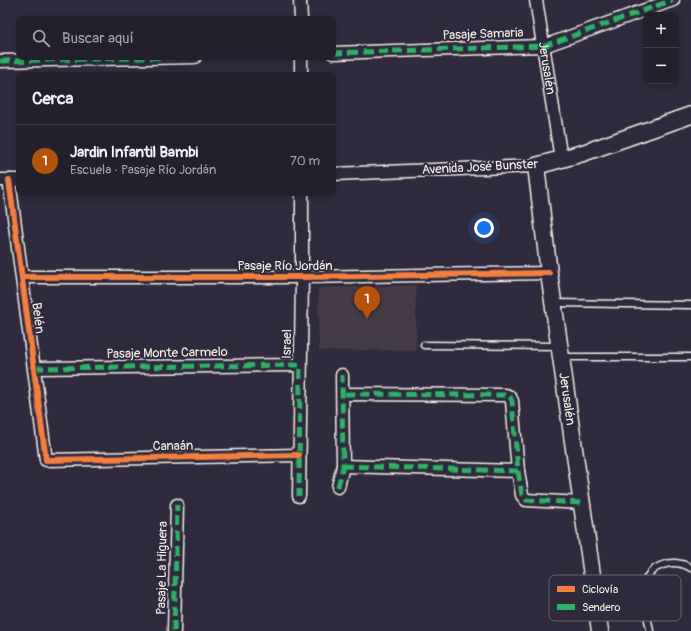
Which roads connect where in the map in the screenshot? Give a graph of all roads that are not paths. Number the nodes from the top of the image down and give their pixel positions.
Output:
1 (300, 0) edge
2 (536, 0) edge
3 (673, 0) edge
4 (300, 16) edge
5 (544, 46) junction
6 (336, 54) edge
7 (49, 60) edge
8 (301, 60) edge
9 (0, 61) edge
10 (301, 72) edge
11 (691, 115) edge
12 (561, 160) junction
13 (536, 166) junction
14 (336, 174) edge
15 (9, 180) edge
16 (302, 196) edge
17 (549, 273) junction
18 (22, 277) junction
19 (302, 277) junction
20 (553, 303) junction
21 (691, 305) edge
22 (424, 345) dead end
23 (560, 351) junction
24 (691, 357) edge
25 (300, 366) junction
26 (34, 368) junction
27 (342, 375) dead end
28 (343, 394) junction
29 (299, 455) junction
30 (46, 460) joint
31 (342, 466) junction
32 (518, 471) junction
33 (338, 487) dead end
34 (299, 496) dead end
35 (582, 503) junction
36 (177, 505) dead end
37 (691, 568) edge
38 (592, 575) edge
39 (650, 575) edge
40 (599, 621) edge
41 (649, 621) edge
42 (174, 631) edge
43 (600, 631) edge
44 (650, 631) edge

1 - 4 street
2 - 5 street, Jerusalén
3 - 5 street, Pasaje Samaria
5 - 6 street, Pasaje Samaria
5 - 12 street, Jerusalén
7 - 9 street
8 - 10 street
11 - 12 street, Avenida José Bunster
12 - 13 street, Avenida José Bunster
13 - 14 street, Avenida José Bunster
13 - 17 street, Jerusalén
15 - 18 street, Belén
16 - 19 street, Israel
17 - 19 street, Pasaje Río Jordán
17 - 20 street, Jerusalén
18 - 19 street, Pasaje Río Jordán
18 - 26 street, Belén
19 - 25 street, Israel
20 - 21 lane
20 - 23 street, Jerusalén
22 - 23 lane
23 - 24 lane
23 - 35 street, Jerusalén
25 - 26 street, Pasaje Monte Carmelo
25 - 29 street, Israel
26 - 30 street, Belén
27 - 28 street
28 - 31 street
28 - 32 street
29 - 30 street, Canaán
29 - 34 street, Israel
31 - 32 street
31 - 33 street
32 - 35 street
35 - 38 street, Jerusalén
36 - 42 street, Pasaje La Higuera
37 - 39 lane
40 - 43 street, Jerusalén
41 - 44 lane

